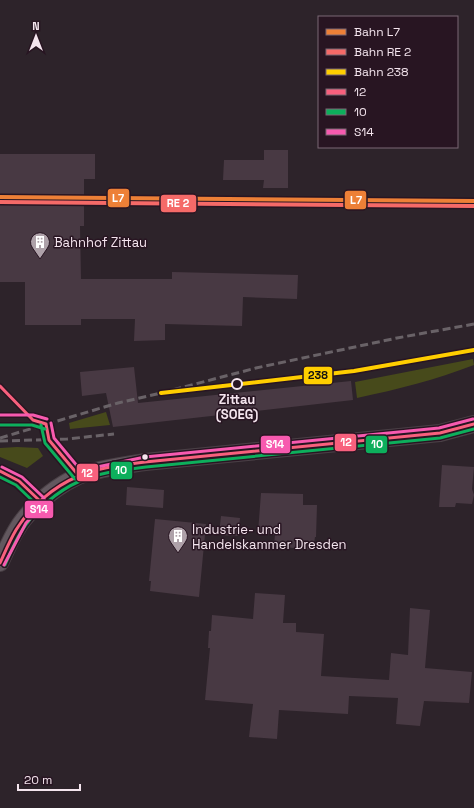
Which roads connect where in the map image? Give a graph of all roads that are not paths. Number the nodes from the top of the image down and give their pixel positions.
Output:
1 (474, 424) edge
2 (0, 563) edge

1 - 2 street

